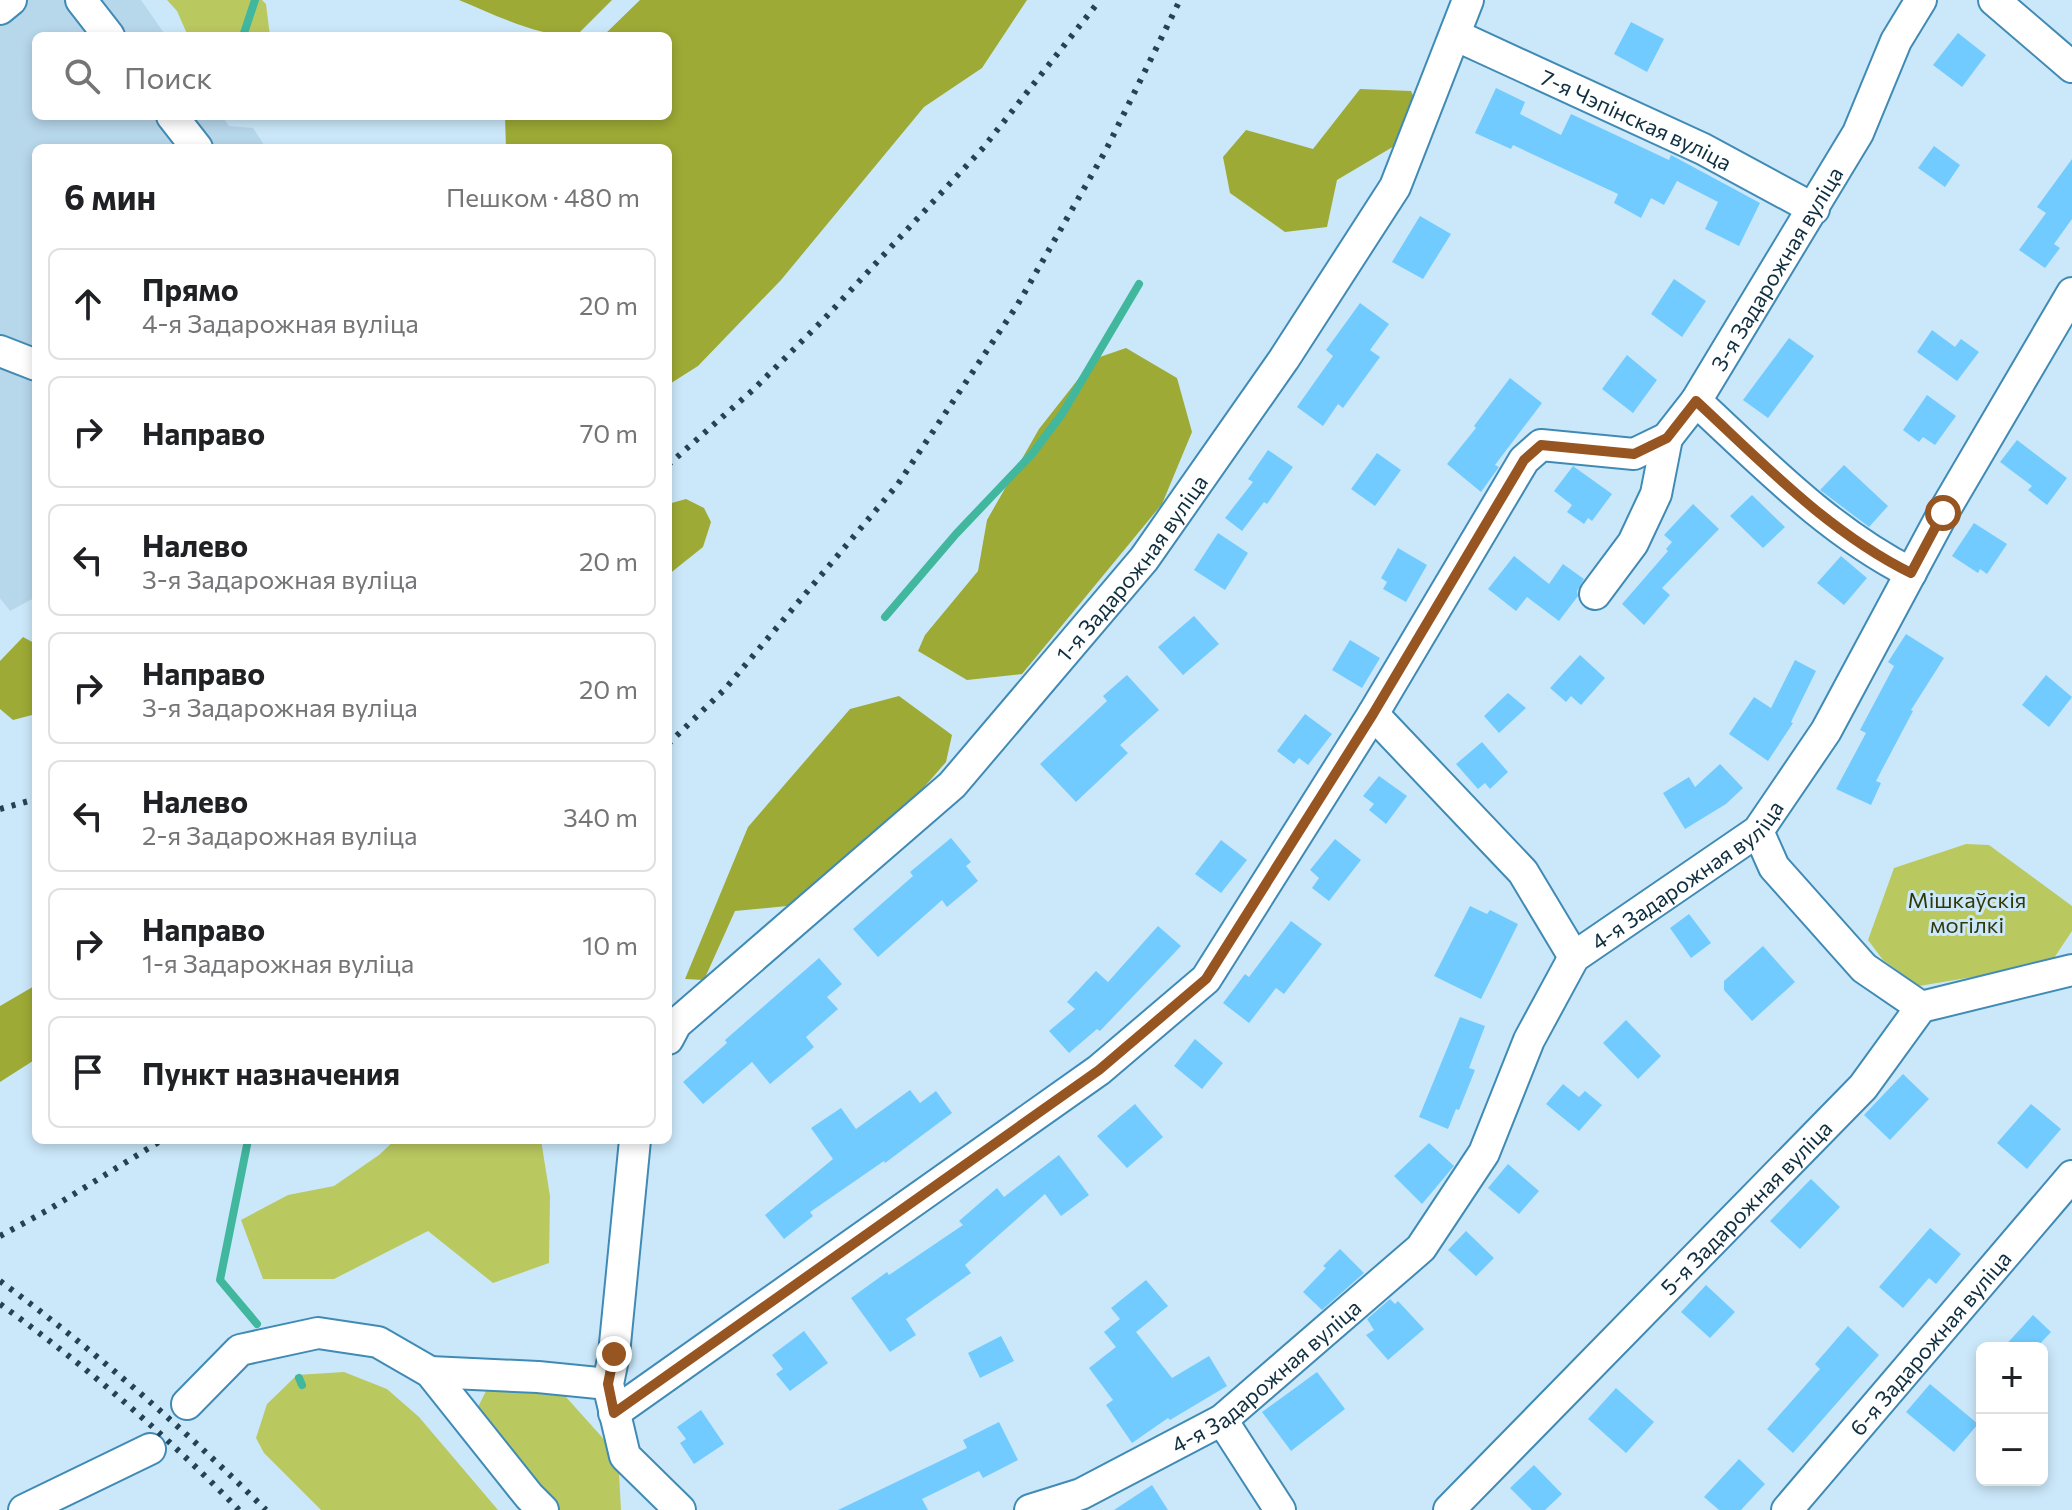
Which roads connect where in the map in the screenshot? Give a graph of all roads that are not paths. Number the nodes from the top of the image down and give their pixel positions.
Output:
1 (11, 0) edge
2 (81, 0) edge
3 (1468, 0) edge
4 (1921, 0) edge
5 (1994, 0) edge
6 (0, 9) edge
7 (106, 32) edge
8 (1455, 35) junction
9 (2072, 67) edge
10 (175, 120) edge
11 (194, 144) edge
12 (1814, 209) junction
13 (2072, 293) edge
14 (0, 351) edge
15 (32, 363) edge
16 (1696, 401) junction
17 (1667, 438) junction
18 (1911, 573) junction
19 (1595, 594) dead end
20 (1373, 714) junction
21 (1758, 831) junction
22 (1574, 957) junction
23 (2072, 970) edge
24 (1921, 1007) junction
25 (672, 1032) edge
26 (635, 1144) edge
27 (2072, 1176) edge
28 (430, 1372) junction
29 (611, 1398) junction
30 (187, 1404) dead end
31 (1222, 1420) junction
32 (150, 1449) dead end
33 (24, 1510) edge
34 (543, 1510) edge
35 (680, 1510) edge
36 (1030, 1510) edge
37 (1280, 1510) edge
38 (1449, 1510) edge
39 (1787, 1510) edge

1 - 6 street
2 - 7 street
3 - 8 street, 1-я Задарожная вуліца
4 - 12 street, 3-я Задарожная вуліца
5 - 9 street
8 - 12 street, 7-я Чэпінская вуліца
8 - 25 street, 1-я Задарожная вуліца
10 - 11 street
12 - 16 street, 3-я Задарожная вуліца
13 - 18 street, 4-я Задарожная вуліца
14 - 15 street
16 - 17 street, 3-я Задарожная вуліца
16 - 18 street
17 - 19 street
17 - 20 street, 3-я Задарожная вуліца
18 - 21 street, 4-я Задарожная вуліца
20 - 22 street
20 - 29 street
21 - 22 street, 4-я Задарожная вуліца
21 - 24 street
22 - 31 street, 4-я Задарожная вуліца
23 - 24 street
24 - 38 street, 5-я Задарожная вуліца
26 - 29 street
27 - 39 street, 6-я Задарожная вуліца
28 - 29 street
28 - 30 street
28 - 34 street
29 - 35 street
31 - 36 street, 4-я Задарожная вуліца
31 - 37 street
32 - 33 street

